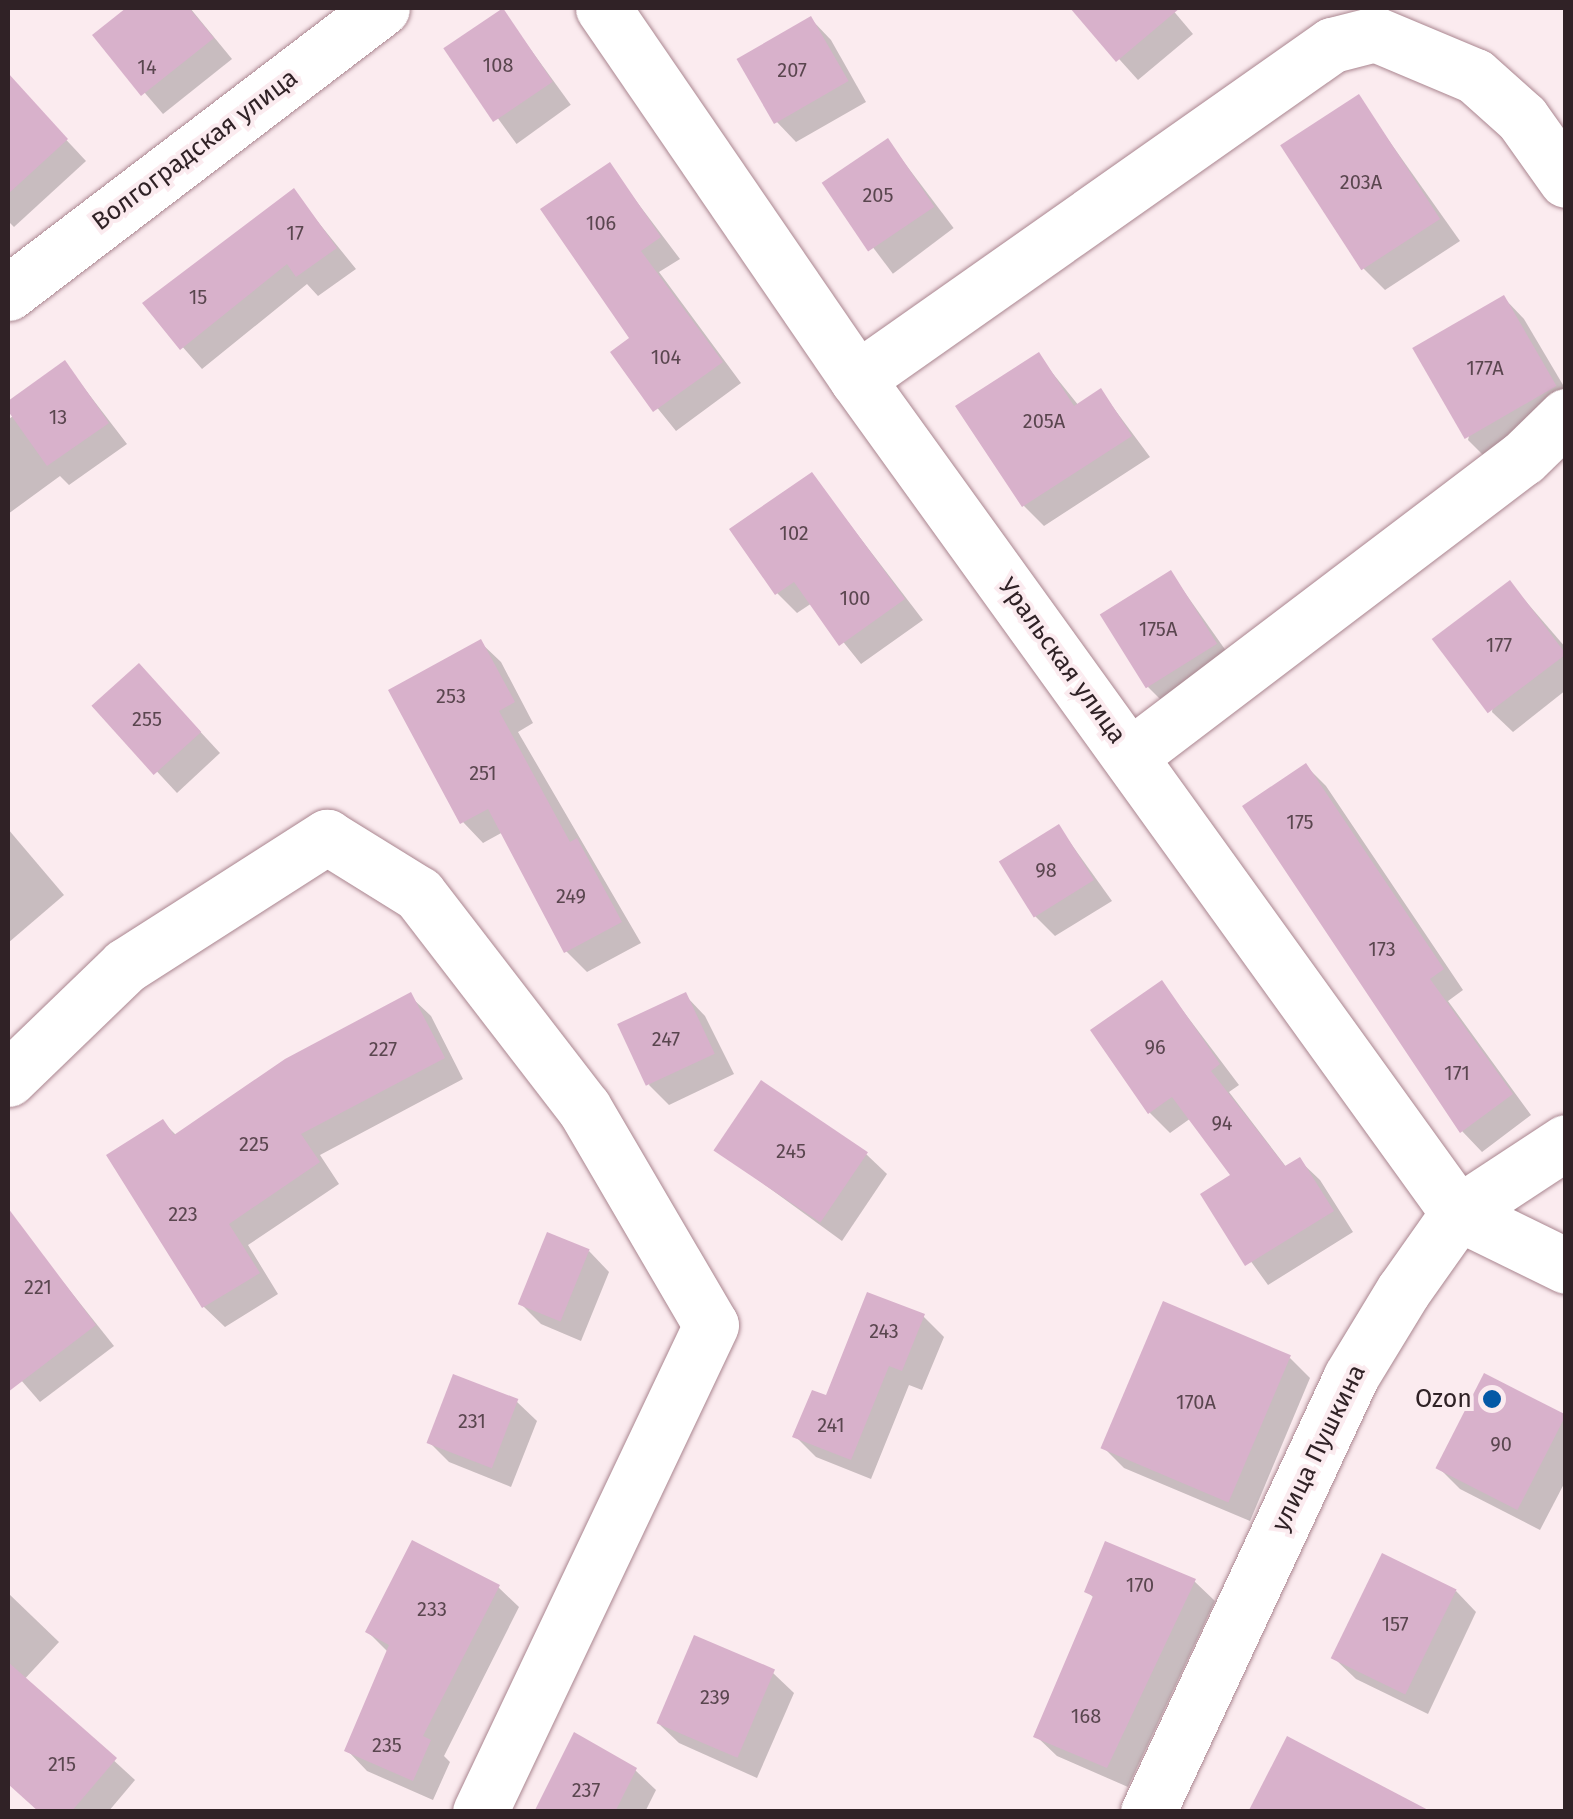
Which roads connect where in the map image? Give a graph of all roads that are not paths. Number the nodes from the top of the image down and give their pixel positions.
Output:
1 (382, 8) edge
2 (603, 8) edge
3 (1564, 171) edge
4 (8, 294) edge
5 (857, 379) junction
6 (1566, 416) edge
7 (1130, 756) junction
8 (8, 1079) edge
9 (1566, 1142) edge
10 (1458, 1213) junction
11 (1566, 1266) edge
12 (480, 1812) edge
13 (1148, 1812) edge

1 - 4 street, Волгоградская улица
2 - 5 street, Уральская улица
3 - 5 street
5 - 7 street, Уральская улица
6 - 7 street
7 - 10 street, Уральская улица
8 - 12 street
9 - 10 street, улица Пушкина
10 - 11 street, Уральская улица
10 - 13 street, улица Пушкина

